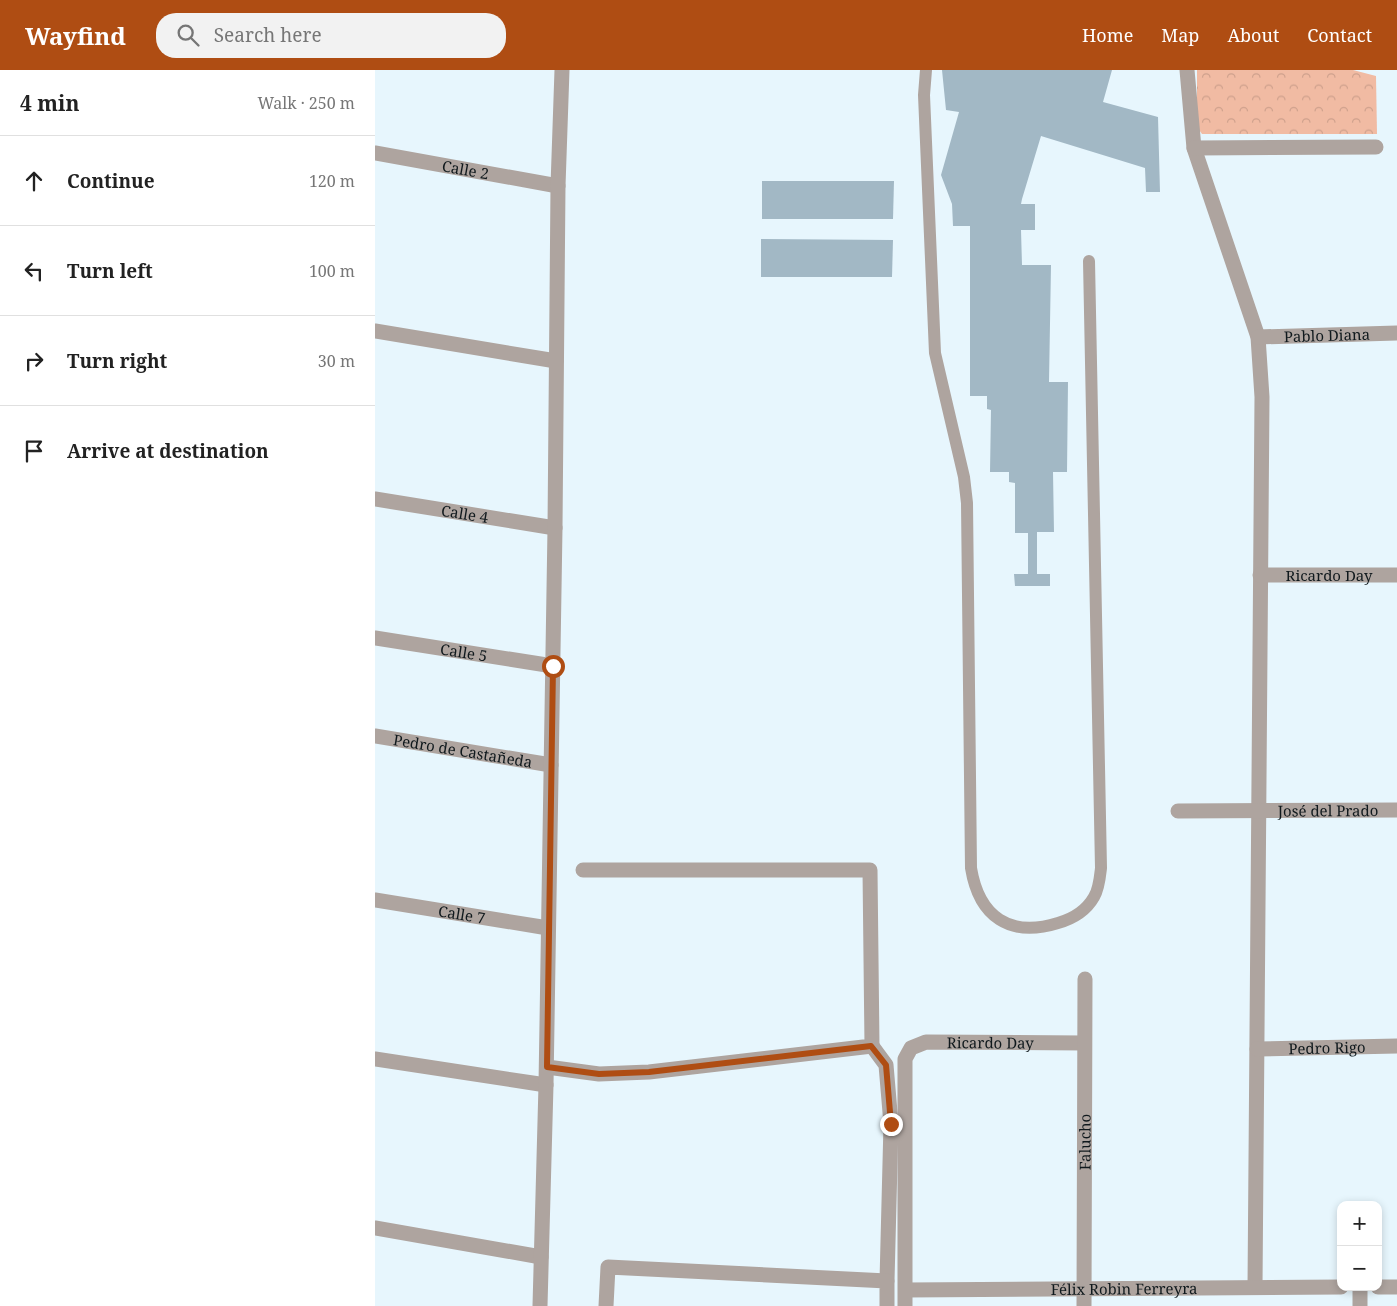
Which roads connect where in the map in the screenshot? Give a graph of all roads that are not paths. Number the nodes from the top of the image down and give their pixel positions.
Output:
1 (561, 70) edge
2 (926, 70) edge
3 (1187, 70) edge
4 (1194, 148) junction
5 (1376, 148) dead end
6 (375, 153) edge
7 (558, 186) junction
8 (1089, 261) dead end
9 (375, 331) edge
10 (1397, 333) edge
11 (1258, 337) junction
12 (556, 361) junction
13 (375, 499) edge
14 (555, 528) junction
15 (1260, 575) junction
16 (1397, 575) edge
17 (375, 638) edge
18 (553, 666) junction
19 (375, 736) edge
20 (551, 766) junction
21 (1397, 810) edge
22 (1178, 811) dead end
23 (1259, 811) junction
24 (583, 870) dead end
25 (375, 900) edge
26 (548, 928) junction
27 (1085, 979) dead end
28 (1084, 1043) junction
29 (871, 1046) junction
30 (1397, 1046) edge
31 (1257, 1049) junction
32 (375, 1059) edge
33 (547, 1067) junction
34 (547, 1085) junction
35 (375, 1228) edge
36 (541, 1257) junction
37 (887, 1281) junction
38 (1255, 1287) junction
39 (1337, 1287) edge
40 (1382, 1287) edge
41 (1397, 1287) edge
42 (1084, 1288) junction
43 (905, 1290) junction
44 (1360, 1291) edge
45 (540, 1306) edge
46 (606, 1306) edge
47 (887, 1306) edge
48 (905, 1306) edge
49 (1084, 1306) edge
50 (1361, 1306) edge

1 - 7 street
2 - 8 lane
3 - 4 street
4 - 5 street
4 - 11 street
6 - 7 street, Calle 2
7 - 12 street
9 - 12 street
10 - 11 street, Pablo Diana
11 - 15 street
12 - 14 street
13 - 14 street, Calle 4
14 - 18 street
15 - 16 street, Ricardo Day
15 - 23 street
17 - 18 street, Calle 5
18 - 20 street
19 - 20 street, Pedro de Castañeda
20 - 26 street
21 - 23 street, José del Prado
22 - 23 street, José del Prado
23 - 31 street
24 - 29 street
25 - 26 street, Calle 7
26 - 33 street
27 - 28 street, Falucho
28 - 42 street, Falucho
28 - 43 street, Ricardo Day
29 - 33 street
29 - 37 street
30 - 31 street, Pedro Rigo
31 - 38 street
32 - 34 street
33 - 34 street
34 - 36 street
35 - 36 street
36 - 45 street
37 - 46 street
37 - 47 street
38 - 39 street, Félix Robin Ferreyra
38 - 42 street, Félix Robin Ferreyra
40 - 41 street
42 - 43 street, Félix Robin Ferreyra
42 - 49 street, Falucho
43 - 48 street
44 - 50 street

